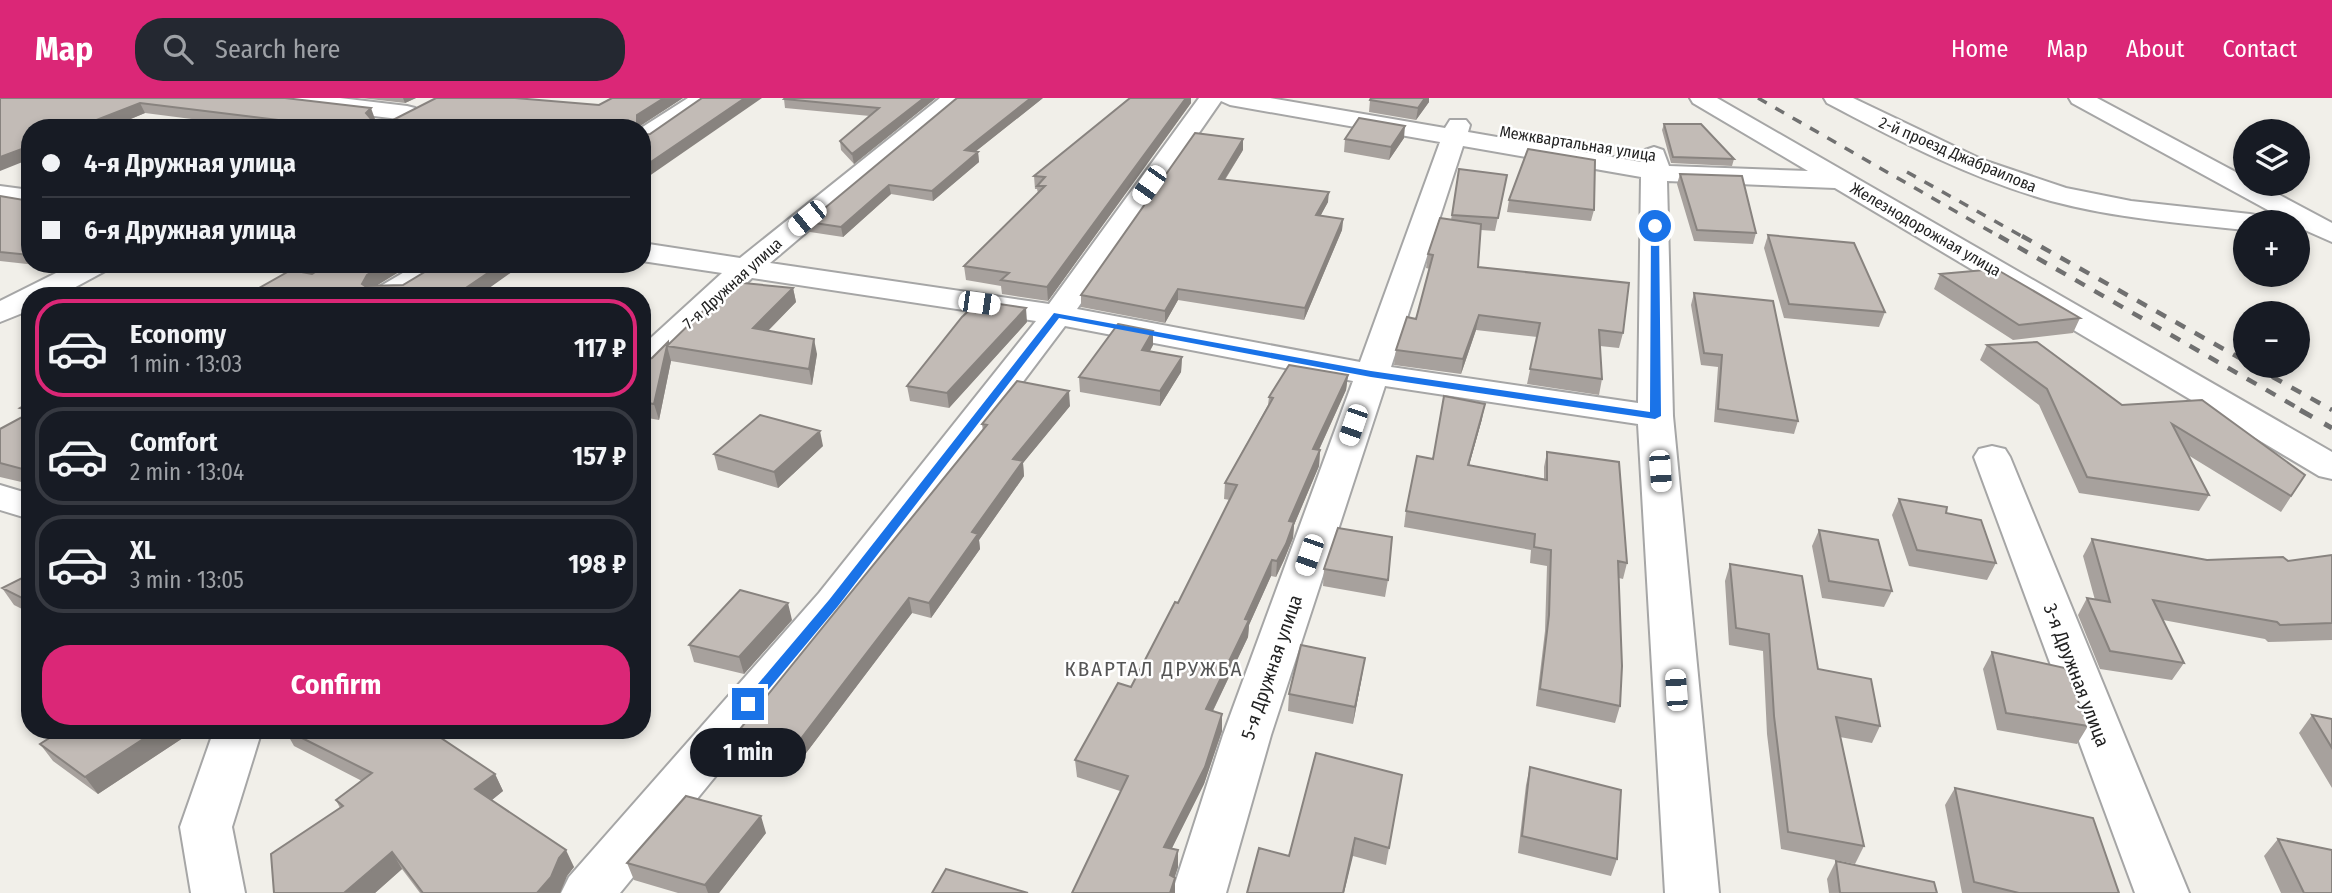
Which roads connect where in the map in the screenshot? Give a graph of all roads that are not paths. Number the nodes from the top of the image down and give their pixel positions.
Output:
1 (282, 98) edge
2 (704, 98) edge
3 (954, 98) edge
4 (1211, 98) edge
5 (1230, 98) edge
6 (1314, 98) edge
7 (1701, 98) edge
8 (1835, 98) edge
9 (2080, 98) edge
10 (429, 103) edge
11 (407, 113) junction
12 (395, 119) edge
13 (1456, 131) junction
14 (651, 132) edge
15 (1654, 163) junction
16 (1844, 180) junction
17 (0, 194) edge
18 (21, 197) edge
19 (2233, 220) edge
20 (2321, 231) edge
21 (651, 254) edge
22 (744, 269) junction
23 (80, 273) edge
24 (424, 273) edge
25 (52, 287) edge
26 (401, 287) edge
27 (21, 302) edge
28 (0, 313) edge
29 (1057, 314) junction
30 (651, 356) edge
31 (1371, 374) junction
32 (1655, 416) junction
33 (1992, 457) dead end
34 (2332, 468) edge
35 (235, 739) edge
36 (218, 893) edge
37 (588, 893) edge
38 (1199, 893) edge
39 (1692, 893) edge
40 (2162, 893) edge

1 - 11 street
2 - 14 street
3 - 22 street, 7-я Дружная улица
4 - 29 street
5 - 13 street
6 - 13 street
7 - 16 street, Железнодорожная улица
8 - 19 street, 2-й проезд Джабраилова
9 - 20 street
10 - 11 street
11 - 12 street
13 - 15 street
13 - 31 street, 5-я Дружная улица
15 - 16 street
15 - 32 street
16 - 34 street, Железнодорожная улица
17 - 18 street
21 - 22 street
22 - 29 street
22 - 30 street, 7-я Дружная улица
23 - 25 street
24 - 26 street
27 - 28 street
29 - 31 street
29 - 37 street
31 - 32 street
31 - 38 street, 5-я Дружная улица
32 - 39 street
33 - 40 street, 3-я Дружная улица
35 - 36 street

